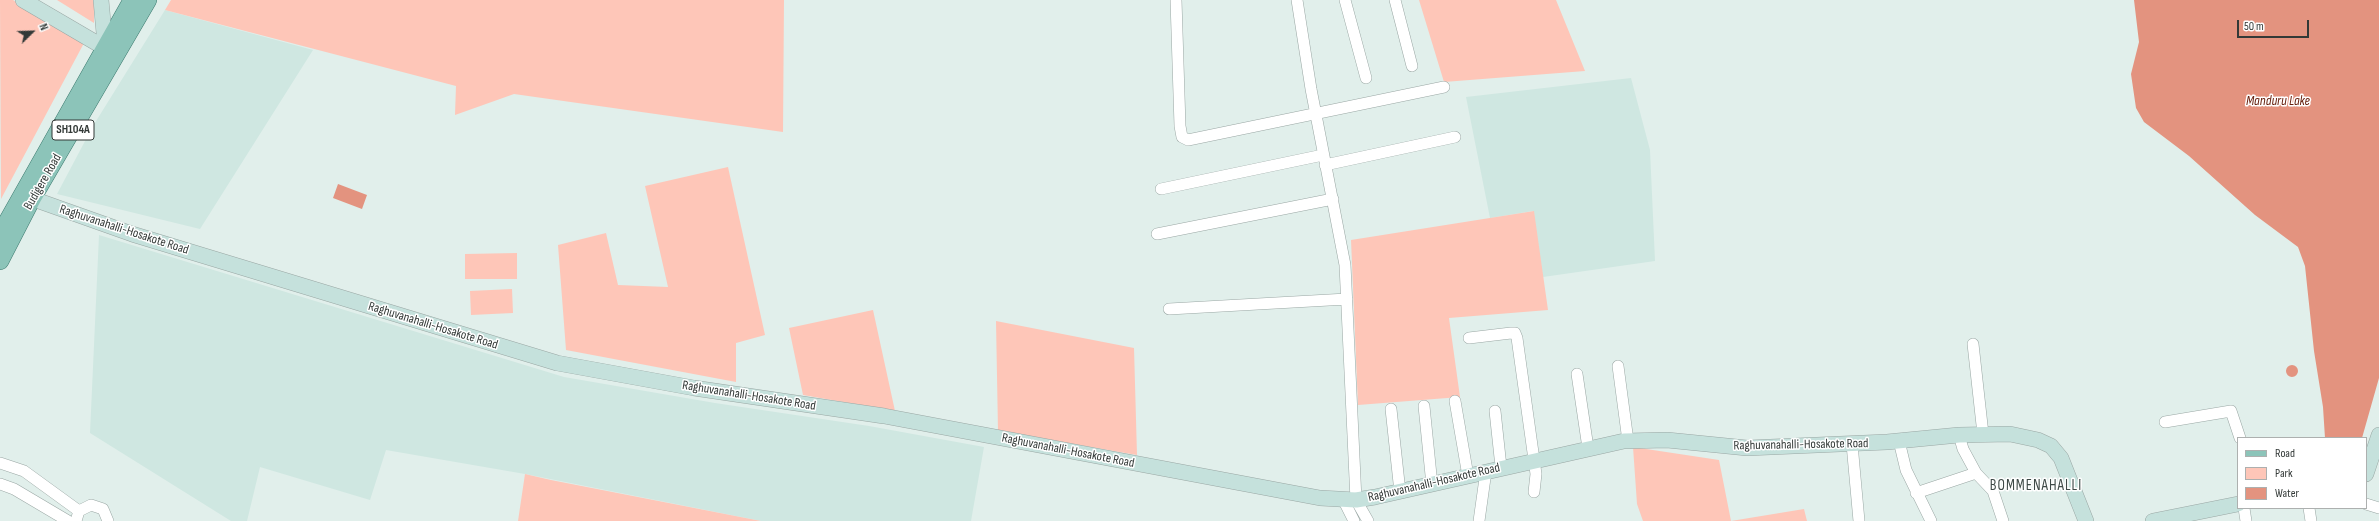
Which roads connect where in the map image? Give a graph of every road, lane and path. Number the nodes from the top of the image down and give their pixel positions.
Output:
1 (23, 0) edge
2 (101, 0) edge
3 (132, 0) edge
4 (148, 0) edge
5 (1176, 0) edge
6 (1297, 0) edge
7 (1345, 0) edge
8 (1394, 0) edge
9 (111, 46) junction
10 (1412, 66) dead end
11 (1366, 78) dead end
12 (1444, 87) dead end
13 (1316, 114) junction
14 (1455, 137) dead end
15 (1324, 160) junction
16 (1161, 188) dead end
17 (27, 197) junction
18 (1333, 199) junction
19 (0, 234) edge
20 (1157, 234) dead end
21 (0, 261) edge
22 (1347, 299) junction
23 (1169, 309) dead end
24 (1469, 338) dead end
25 (1973, 344) dead end
26 (1618, 366) dead end
27 (1577, 374) dead end
28 (1455, 401) dead end
29 (1424, 406) dead end
30 (1391, 409) dead end
31 (1495, 410) dead end
32 (2165, 422) dead end
33 (1983, 434) junction
34 (1959, 435) junction
35 (2379, 436) edge
36 (2240, 437) edge
37 (1628, 441) junction
38 (1899, 441) junction
39 (1852, 444) junction
40 (1588, 448) junction
41 (1534, 460) junction
42 (0, 462) edge
43 (1501, 467) junction
44 (1486, 471) junction
45 (2367, 471) edge
46 (1976, 473) junction
47 (1468, 476) junction
48 (0, 484) edge
49 (1432, 485) junction
50 (1400, 492) junction
51 (1534, 492) dead end
52 (1916, 493) junction
53 (1350, 500) junction
54 (2237, 504) edge
55 (2367, 504) edge
56 (2379, 508) edge
57 (2244, 509) edge
58 (2309, 509) edge
59 (2201, 515) edge
60 (78, 516) edge
61 (68, 521) edge
62 (108, 521) edge
63 (1354, 521) edge
64 (1368, 521) edge
65 (1479, 521) edge
66 (1859, 521) edge
67 (1931, 521) edge
68 (2003, 521) edge
69 (2086, 521) edge
70 (2153, 521) edge
71 (2246, 521) edge
72 (2311, 521) edge

1 - 9 main road
2 - 9 main road
3 - 9 main road, Budigere Road / SH104A
4 - 9 main road, Budigere Road / SH104A
5 - 13 street
6 - 13 street
7 - 11 street
8 - 10 street
9 - 17 main road, Budigere Road / SH104A
12 - 13 street
13 - 15 street
14 - 15 street
15 - 16 street
15 - 18 street
17 - 19 main road, Budigere Road / SH104A
17 - 21 main road, Budigere Road / SH104A
17 - 53 main road, Raghuvanahalli-Hosakote Road
18 - 20 street
18 - 22 street
22 - 23 street
22 - 53 street
24 - 41 street
25 - 33 street
26 - 37 street
27 - 40 street
28 - 47 street
29 - 49 street
30 - 50 street
31 - 43 street
32 - 36 street
33 - 34 main road, Raghuvanahalli-Hosakote Road
33 - 69 main road, Raghuvanahalli-Hosakote Road
34 - 38 main road, Raghuvanahalli-Hosakote Road
34 - 46 street
35 - 45 main road
37 - 39 main road, Raghuvanahalli-Hosakote Road
37 - 40 main road, Raghuvanahalli-Hosakote Road
38 - 39 main road, Raghuvanahalli-Hosakote Road
38 - 52 street
39 - 66 street
40 - 41 main road, Raghuvanahalli-Hosakote Road
41 - 43 main road, Raghuvanahalli-Hosakote Road
41 - 51 street
42 - 60 street
43 - 44 main road, Raghuvanahalli-Hosakote Road
44 - 47 main road, Raghuvanahalli-Hosakote Road
44 - 65 street
46 - 52 street
46 - 68 street
47 - 49 main road, Raghuvanahalli-Hosakote Road
48 - 61 street
49 - 50 main road, Raghuvanahalli-Hosakote Road
50 - 53 main road, Raghuvanahalli-Hosakote Road
52 - 67 street
53 - 63 street
53 - 64 street
54 - 59 main road
55 - 56 street
57 - 71 street
58 - 72 street
59 - 70 main road
60 - 62 street

